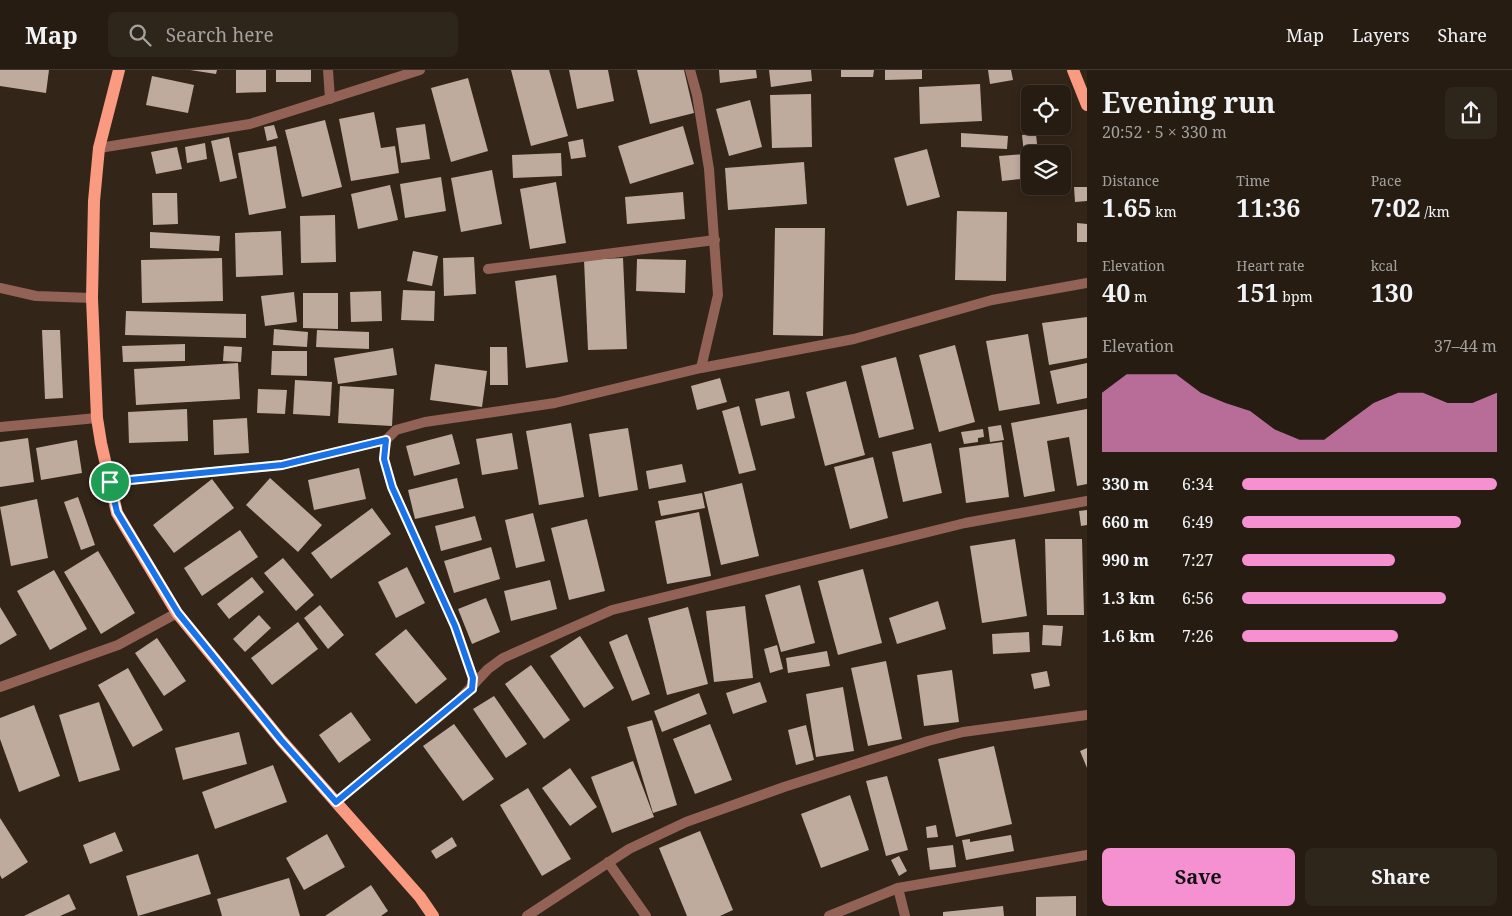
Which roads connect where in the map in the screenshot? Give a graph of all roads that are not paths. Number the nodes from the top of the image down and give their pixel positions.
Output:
1 (118, 70) edge
2 (328, 70) edge
3 (420, 70) edge
4 (690, 70) edge
5 (1073, 70) edge
6 (330, 99) junction
7 (1087, 105) edge
8 (100, 148) junction
9 (715, 240) junction
10 (488, 269) dead end
11 (1087, 283) edge
12 (0, 288) edge
13 (92, 298) junction
14 (701, 368) junction
15 (97, 418) junction
16 (0, 427) edge
17 (386, 440) junction
18 (110, 482) junction
19 (1087, 501) edge
20 (178, 613) junction
21 (0, 687) edge
22 (472, 689) junction
23 (1087, 714) edge
24 (336, 802) junction
25 (1087, 855) edge
26 (608, 862) junction
27 (898, 888) junction
28 (433, 916) edge
29 (527, 916) edge
30 (646, 916) edge
31 (829, 916) edge
32 (905, 916) edge

1 - 8 main road
2 - 6 street
3 - 6 street
4 - 9 street
5 - 7 main road
6 - 8 street
8 - 13 main road
9 - 10 street
9 - 14 street
11 - 14 street
12 - 13 street
13 - 15 main road
14 - 17 street
15 - 16 street
15 - 18 main road
17 - 18 street
17 - 22 street
18 - 20 main road
19 - 22 street
20 - 21 street
20 - 24 main road
22 - 24 street
23 - 26 street
24 - 28 main road
25 - 27 street
26 - 29 street
26 - 30 street
27 - 31 street
27 - 32 street

